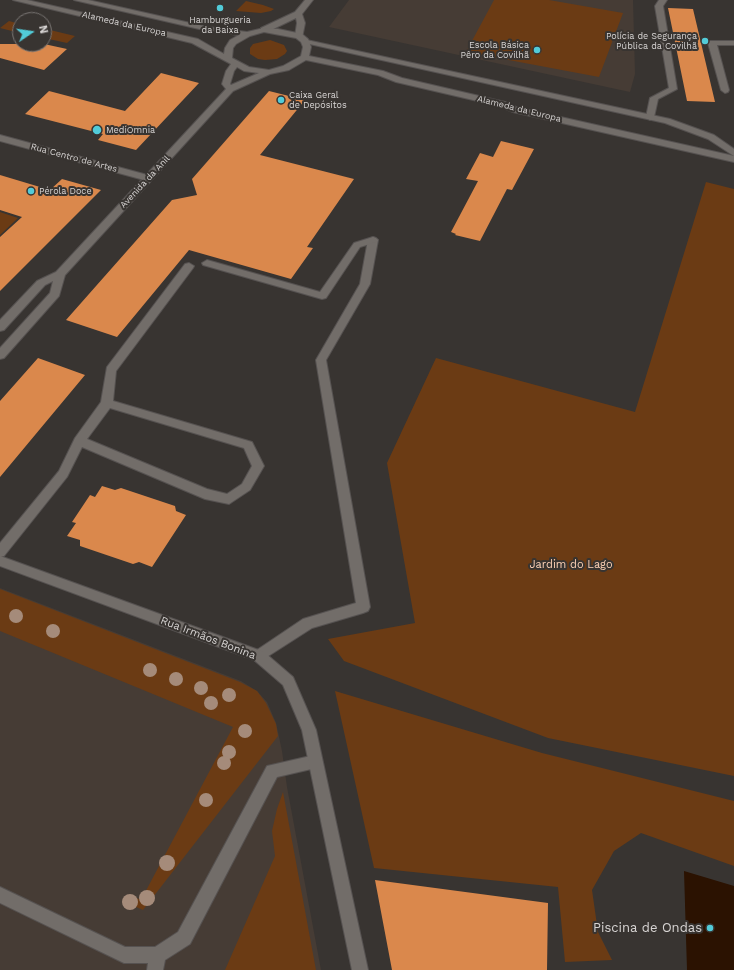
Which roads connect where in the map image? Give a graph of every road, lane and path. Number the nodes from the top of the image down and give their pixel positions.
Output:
1 (17, 0) edge
2 (78, 0) edge
3 (309, 0) edge
4 (662, 0) edge
5 (298, 14) junction
6 (264, 30) junction
7 (247, 34) junction
8 (302, 38) junction
9 (734, 43) edge
10 (305, 57) junction
11 (228, 58) junction
12 (235, 64) junction
13 (269, 72) junction
14 (230, 89) junction
15 (725, 90) dead end
16 (650, 117) junction
17 (0, 138) edge
18 (734, 153) edge
19 (734, 159) edge
20 (148, 178) junction
21 (207, 263) dead end
22 (189, 266) dead end
23 (60, 274) junction
24 (0, 327) edge
25 (0, 354) edge
26 (107, 403) junction
27 (79, 442) junction
28 (0, 552) edge
29 (0, 560) edge
30 (259, 656) junction
31 (316, 762) junction
32 (0, 895) edge
33 (156, 963) edge
34 (360, 970) edge

1 - 11 street, Alameda da Europa
2 - 7 street, Alameda da Europa
3 - 5 street
4 - 16 street
5 - 6 street
5 - 8 street
6 - 7 street
6 - 8 street
7 - 11 street
8 - 10 street
8 - 16 street
9 - 15 street
10 - 13 street
10 - 19 street, Alameda da Europa
11 - 12 street, Alameda da Europa
12 - 13 street
12 - 14 street
13 - 14 street, Avenida da Anil
14 - 20 street, Avenida da Anil
16 - 18 street
17 - 20 street, Rua Centro de Artes
20 - 23 street, Avenida da Anil
21 - 30 street
22 - 26 street
23 - 24 street, Avenida da Anil
23 - 25 street, Avenida da Anil
26 - 27 street
26 - 27 street
27 - 28 street
29 - 30 street, Rua Irmãos Bonina
30 - 31 street, Rua Irmãos Bonina
31 - 33 street
31 - 34 street, Rua Irmãos Bonina
32 - 33 street

